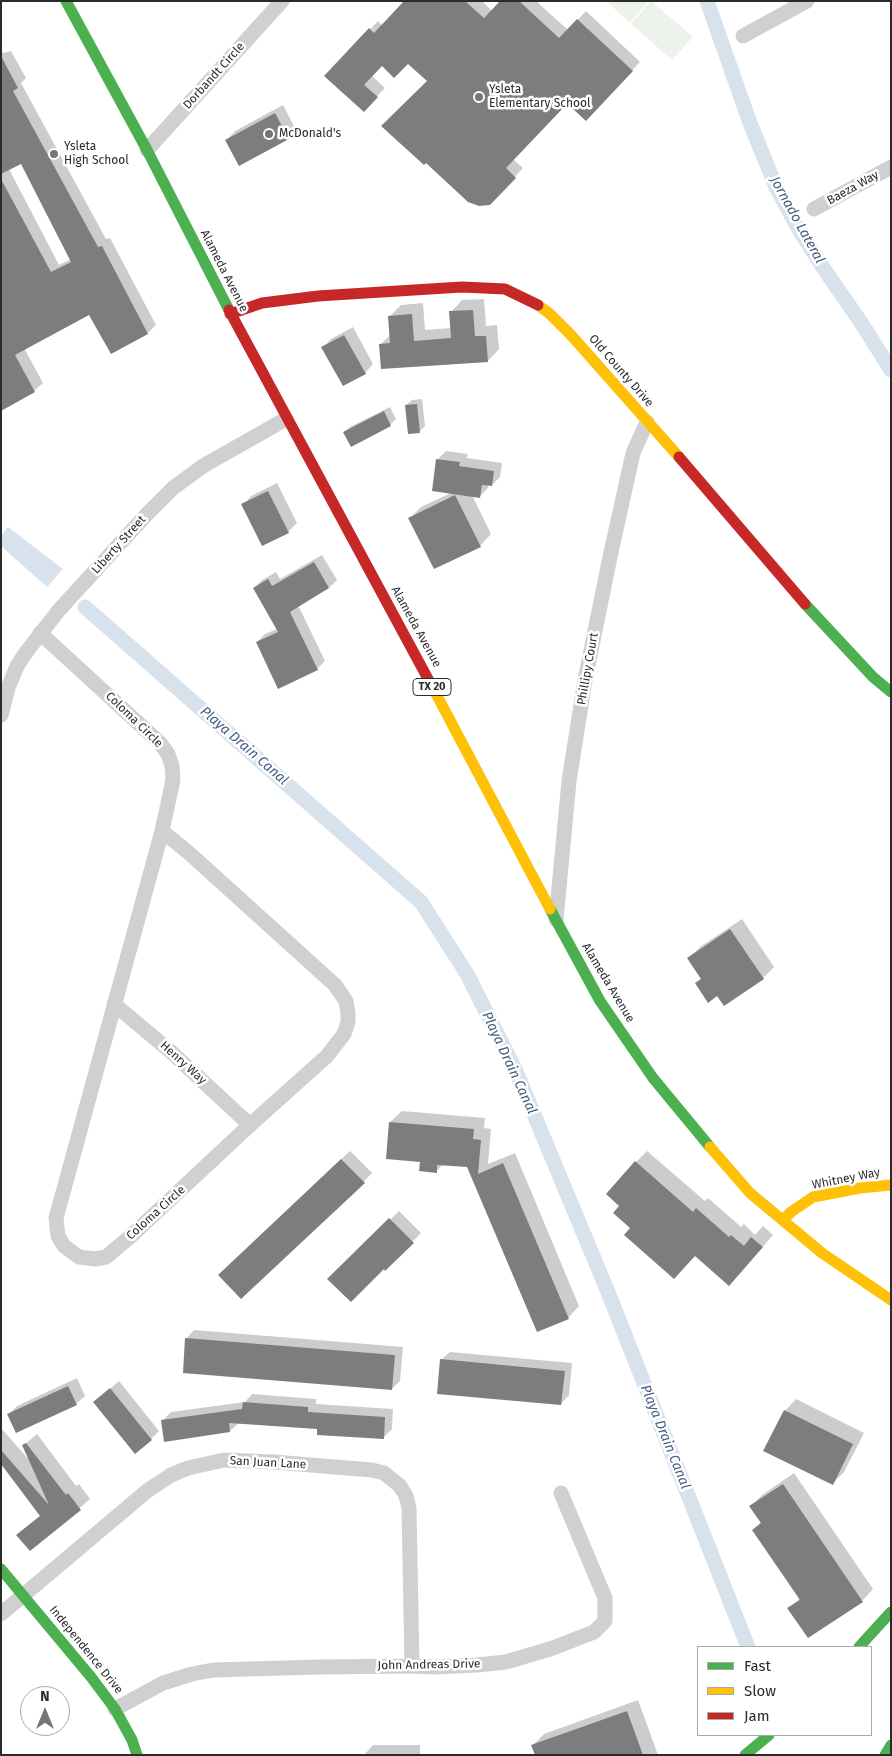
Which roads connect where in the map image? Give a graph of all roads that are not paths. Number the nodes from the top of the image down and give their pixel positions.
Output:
1 (66, 1) edge
2 (282, 1) edge
3 (807, 1) edge
4 (743, 36) dead end
5 (146, 150) junction
6 (891, 167) edge
7 (814, 209) dead end
8 (230, 314) junction
9 (286, 419) junction
10 (647, 422) junction
11 (40, 633) junction
12 (891, 692) edge
13 (1, 715) edge
14 (162, 831) junction
15 (556, 921) junction
16 (114, 1004) junction
17 (250, 1124) junction
18 (891, 1185) edge
19 (783, 1220) junction
20 (891, 1300) edge
21 (561, 1494) dead end
22 (1, 1569) edge
23 (23, 1595) junction
24 (891, 1612) edge
25 (1, 1614) edge
26 (860, 1646) edge
27 (412, 1666) junction
28 (115, 1708) junction
29 (768, 1736) edge
30 (891, 1745) edge
31 (137, 1755) edge
32 (744, 1755) edge
33 (885, 1755) edge

1 - 5 main road, Alameda Avenue / TX 20
2 - 5 street, Dorbandt Circle
3 - 4 street
5 - 8 main road, Alameda Avenue / TX 20
6 - 7 street, Baeza Way
8 - 9 main road, Alameda Avenue / TX 20
8 - 10 main road, Old County Drive
9 - 11 street, Liberty Street
9 - 15 main road, Alameda Avenue / TX 20
10 - 12 main road, Old County Drive
10 - 15 street, Phillipy Court
11 - 13 street, Liberty Street
11 - 14 street, Coloma Circle
14 - 16 street, Coloma Circle
14 - 17 street, Coloma Circle
15 - 19 main road, Alameda Avenue / TX 20
16 - 17 street, Henry Way
16 - 17 street, Coloma Circle
18 - 19 main road, Whitney Way
19 - 20 main road, Alameda Avenue / TX 20
21 - 27 street, John Andreas Drive
22 - 23 main road, Independence Drive
23 - 25 street, San Juan Lane
23 - 27 street, San Juan Lane
23 - 28 main road, Independence Drive
24 - 26 main road
27 - 28 street, John Andreas Drive
28 - 31 main road, Independence Drive
29 - 32 main road
30 - 33 main road

